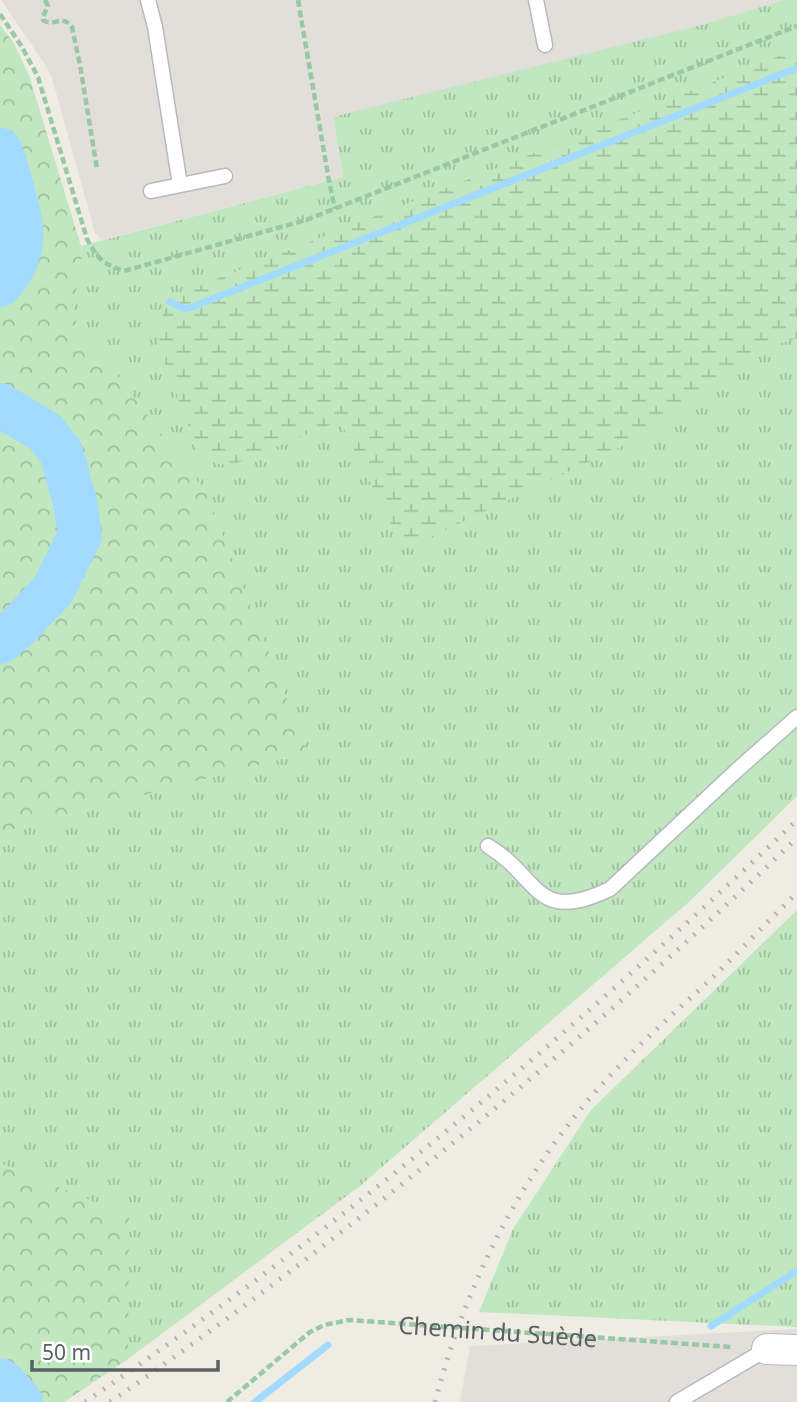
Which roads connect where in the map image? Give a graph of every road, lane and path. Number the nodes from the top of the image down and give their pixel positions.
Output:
1 (45, 0) edge
2 (148, 0) edge
3 (298, 0) edge
4 (536, 0) edge
5 (0, 14) edge
6 (797, 26) edge
7 (545, 45) dead end
8 (97, 169) dead end
9 (225, 176) dead end
10 (180, 185) junction
11 (151, 191) dead end
12 (335, 209) junction
13 (797, 717) edge
14 (488, 846) dead end
15 (767, 1349) junction
16 (797, 1350) edge
17 (227, 1402) edge
18 (677, 1402) edge

1 - 8 path
2 - 10 lane
3 - 12 path
4 - 7 lane
5 - 12 path
6 - 12 path
9 - 10 lane
10 - 11 lane
13 - 14 lane
15 - 16 street
15 - 17 path, Chemin du Suède
15 - 18 lane

